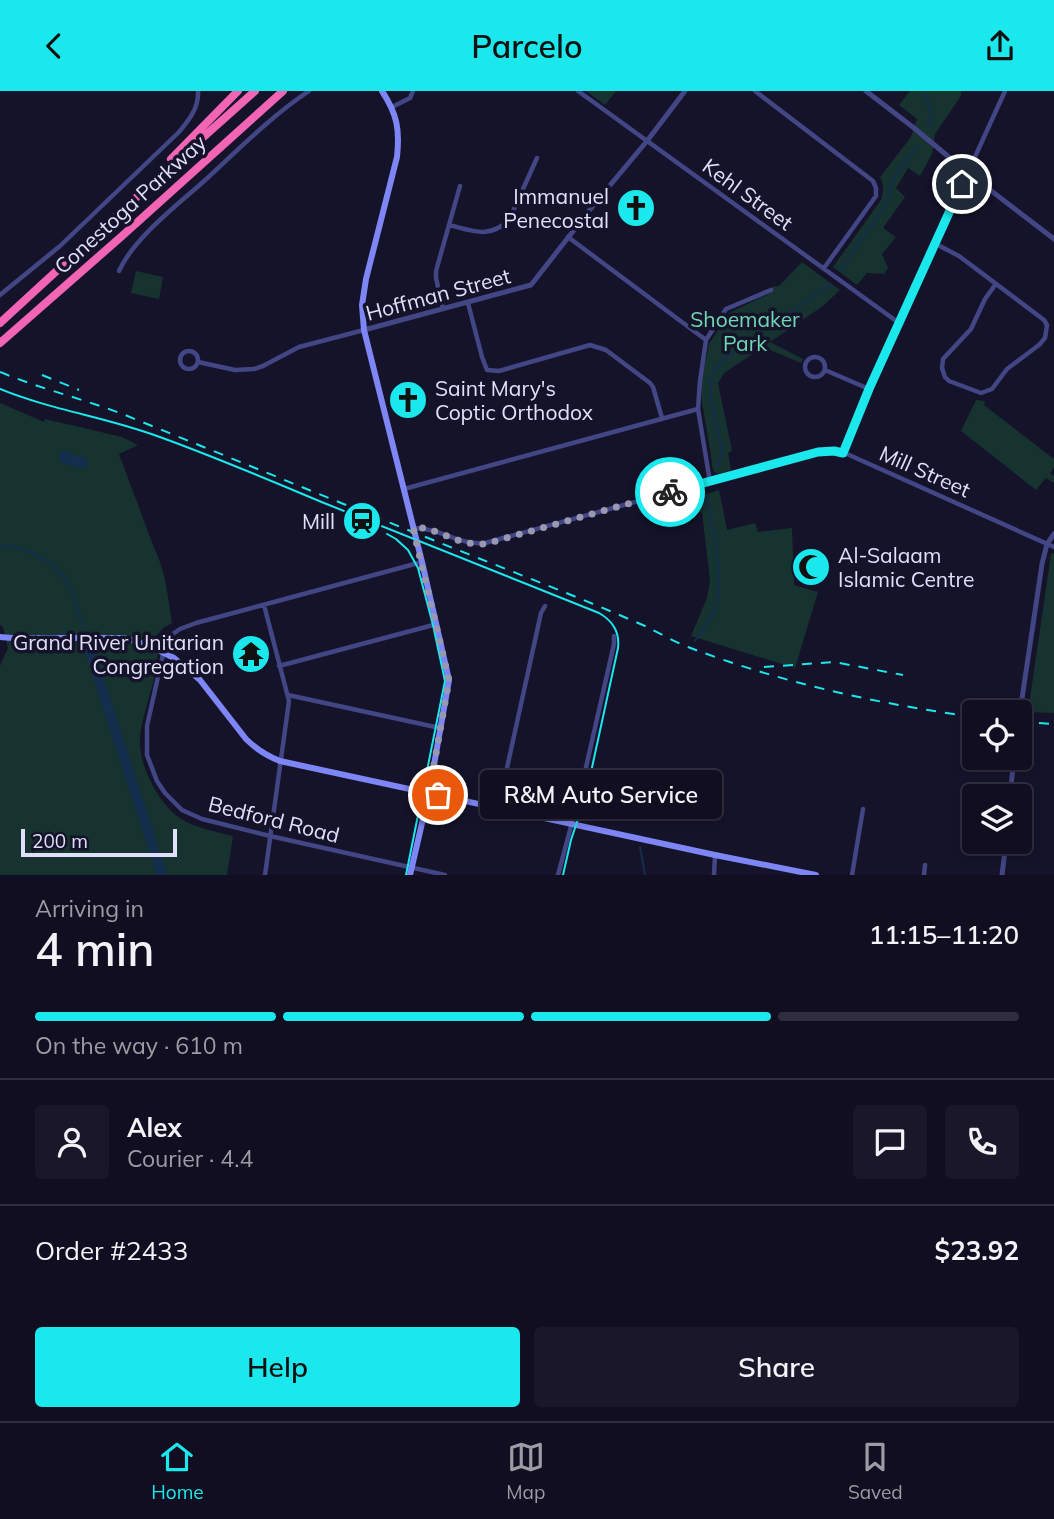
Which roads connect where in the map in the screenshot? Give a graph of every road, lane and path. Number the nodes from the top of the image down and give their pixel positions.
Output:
1 (198, 91) edge
2 (238, 91) edge
3 (255, 91) edge
4 (283, 91) edge
5 (309, 91) edge
6 (382, 91) edge
7 (414, 91) edge
8 (578, 91) edge
9 (685, 91) edge
10 (755, 91) edge
11 (866, 91) edge
12 (1005, 91) edge
13 (392, 107) junction
14 (647, 141) junction
15 (537, 158) dead end
16 (163, 173) junction
17 (968, 173) junction
18 (460, 186) dead end
19 (449, 225) junction
20 (568, 237) junction
21 (1054, 239) edge
22 (936, 244) junction
23 (824, 268) junction
24 (119, 271) dead end
25 (995, 285) junction
26 (771, 290) dead end
27 (0, 295) edge
28 (468, 303) junction
29 (443, 309) junction
30 (0, 323) edge
31 (899, 323) junction
32 (364, 330) junction
33 (706, 340) junction
34 (0, 343) edge
35 (198, 362) dead end
36 (824, 370) junction
37 (869, 389) junction
38 (698, 409) junction
39 (662, 418) junction
40 (843, 453) junction
41 (710, 482) junction
42 (403, 489) junction
43 (413, 528) junction
44 (1054, 534) edge
45 (1047, 544) junction
46 (1054, 547) edge
47 (422, 562) junction
48 (264, 605) junction
49 (545, 605) dead end
50 (437, 624) junction
51 (614, 636) dead end
52 (0, 637) edge
53 (163, 652) junction
54 (279, 666) junction
55 (288, 695) junction
56 (1022, 700) edge
57 (440, 728) junction
58 (280, 761) junction
59 (429, 793) junction
60 (498, 809) junction
61 (863, 809) dead end
62 (571, 824) junction
63 (270, 836) junction
64 (1005, 854) edge
65 (715, 855) junction
66 (925, 865) dead end
67 (411, 872) edge
68 (265, 875) edge
69 (445, 875) edge
70 (558, 875) edge
71 (714, 875) edge
72 (816, 875) edge
73 (852, 875) edge
74 (924, 875) edge
75 (1002, 875) edge

1 - 27 street
2 - 16 highway
3 - 16 highway, Conestoga Parkway
4 - 34 highway, Conestoga Parkway
5 - 24 street
6 - 13 main road
7 - 13 street
8 - 14 street, Kehl Street
9 - 14 street, Hoffman Street
10 - 23 street
11 - 17 street
12 - 17 street
13 - 32 main road
14 - 20 street, Hoffman Street
14 - 23 street, Kehl Street
15 - 19 street
16 - 30 highway, Conestoga Parkway
17 - 21 street
17 - 22 street
18 - 19 street
19 - 29 street
20 - 28 street, Hoffman Street
20 - 33 street
22 - 25 street
22 - 31 street
23 - 31 street, Kehl Street
25 - 25 street
26 - 33 street
28 - 29 street, Hoffman Street
28 - 39 street
29 - 32 street, Hoffman Street
31 - 37 street
32 - 35 street, Hoffman Street
32 - 42 main road
33 - 38 street
36 - 36 street
36 - 37 street
37 - 40 street
38 - 39 street
38 - 41 street
39 - 42 street
40 - 41 street, Mill Street
40 - 45 street, Mill Street
41 - 43 street, Mill Street
42 - 43 main road
43 - 47 main road
44 - 45 street
45 - 46 street, Mill Street
45 - 56 street
47 - 48 street
47 - 50 main road
48 - 53 street
48 - 54 street
49 - 60 street
50 - 54 street
50 - 57 main road
51 - 62 street
52 - 53 main road
53 - 58 main road
53 - 63 street, Bedford Road
54 - 55 street
55 - 57 street
55 - 58 street
57 - 59 main road
58 - 59 main road
58 - 63 street
59 - 60 main road
59 - 67 main road
60 - 62 main road
61 - 73 street
62 - 65 main road
62 - 70 street
63 - 67 street, Bedford Road
63 - 68 street
64 - 75 street
65 - 71 street
65 - 72 main road
66 - 74 street
67 - 69 street, Bedford Road

